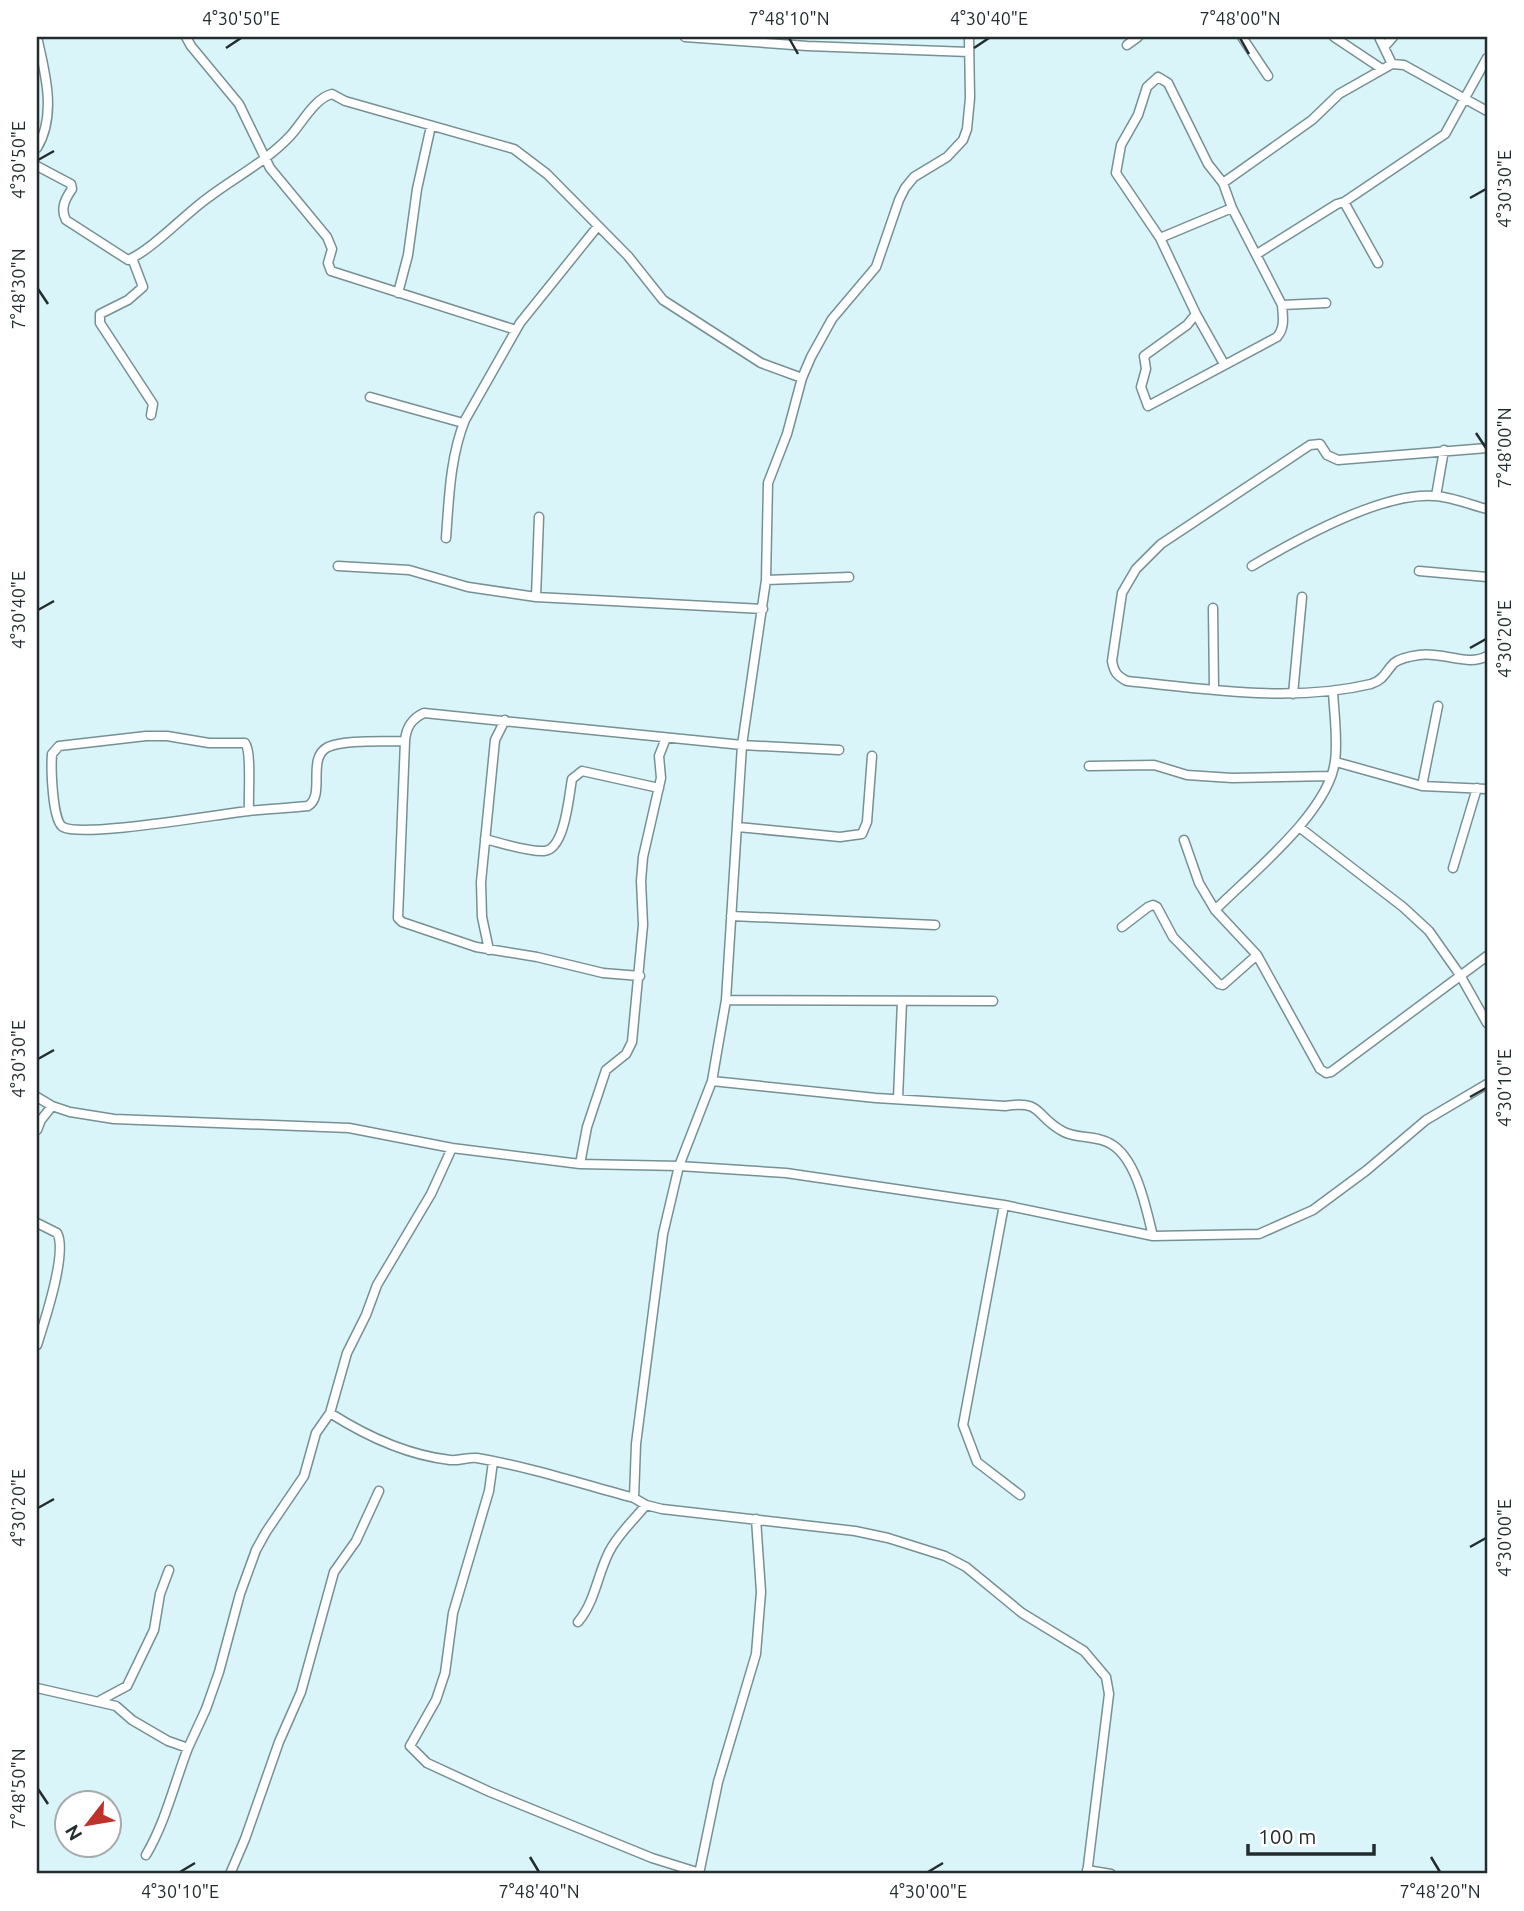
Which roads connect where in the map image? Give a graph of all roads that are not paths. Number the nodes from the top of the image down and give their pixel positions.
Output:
1 (37, 37) edge
2 (186, 37) edge
3 (685, 37) edge
4 (694, 37) edge
5 (969, 37) edge
6 (1138, 37) edge
7 (1242, 37) edge
8 (1334, 37) edge
9 (1379, 37) edge
10 (1393, 37) edge
11 (779, 40) edge
12 (1127, 45) dead end
13 (1384, 47) junction
14 (969, 52) junction
15 (1487, 58) edge
16 (1392, 64) junction
17 (1382, 69) junction
18 (1268, 76) dead end
19 (1465, 100) junction
20 (1487, 111) edge
21 (431, 125) junction
22 (37, 148) edge
23 (265, 160) junction
24 (37, 166) edge
25 (1223, 183) junction
26 (1344, 202) junction
27 (1232, 208) junction
28 (598, 226) junction
29 (1160, 238) junction
30 (1257, 254) junction
31 (132, 258) junction
32 (1378, 263) dead end
33 (398, 293) junction
34 (1326, 303) dead end
35 (1282, 305) junction
36 (1196, 314) junction
37 (516, 330) junction
38 (1224, 364) junction
39 (802, 378) junction
40 (370, 397) dead end
41 (150, 415) dead end
42 (463, 423) junction
43 (1487, 448) edge
44 (1444, 450) junction
45 (1436, 496) junction
46 (1487, 509) edge
47 (539, 517) dead end
48 (446, 538) dead end
49 (338, 566) dead end
50 (1252, 566) dead end
51 (1419, 571) dead end
52 (849, 577) dead end
53 (1487, 577) edge
54 (766, 580) junction
55 (536, 597) junction
56 (1302, 597) dead end
57 (1213, 608) dead end
58 (763, 609) junction
59 (1487, 656) edge
60 (1214, 690) junction
61 (1333, 691) junction
62 (1293, 694) junction
63 (1438, 706) dead end
64 (505, 720) junction
65 (666, 737) junction
66 (405, 741) junction
67 (742, 745) junction
68 (839, 750) dead end
69 (872, 756) dead end
70 (1335, 762) junction
71 (1089, 766) dead end
72 (1330, 776) junction
73 (1422, 786) junction
74 (659, 788) junction
75 (1478, 788) junction
76 (1487, 789) edge
77 (249, 811) junction
78 (738, 827) junction
79 (1299, 827) junction
80 (485, 839) junction
81 (1184, 840) dead end
82 (1452, 868) dead end
83 (1214, 910) junction
84 (731, 916) junction
85 (934, 925) dead end
86 (1122, 927) dead end
87 (489, 950) junction
88 (1257, 955) junction
89 (1487, 956) edge
90 (1460, 975) junction
91 (640, 976) junction
92 (726, 1000) junction
93 (902, 1001) junction
94 (993, 1001) dead end
95 (1487, 1023) edge
96 (712, 1081) junction
97 (1487, 1084) edge
98 (37, 1097) edge
99 (898, 1099) junction
100 (52, 1106) junction
101 (37, 1130) edge
102 (452, 1148) junction
103 (580, 1164) junction
104 (679, 1166) junction
105 (1004, 1205) junction
106 (37, 1223) edge
107 (1153, 1236) junction
108 (37, 1345) edge
109 (330, 1413) junction
110 (493, 1462) junction
111 (379, 1491) dead end
112 (1020, 1495) dead end
113 (634, 1498) junction
114 (646, 1505) junction
115 (755, 1519) junction
116 (169, 1570) dead end
117 (578, 1622) dead end
118 (37, 1688) edge
119 (99, 1701) junction
120 (188, 1748) junction
121 (146, 1855) dead end
122 (1087, 1872) edge
123 (699, 1873) edge
124 (230, 1874) edge
125 (1111, 1874) edge

1 - 22 street
2 - 23 street
3 - 4 street
4 - 11 street
5 - 14 street
6 - 12 street
7 - 18 street
8 - 17 street
9 - 13 street
10 - 13 street
11 - 14 street
13 - 16 street
14 - 39 street
15 - 19 street
16 - 17 street
16 - 19 street
17 - 25 street
19 - 20 street
19 - 26 street
21 - 23 street
21 - 28 street
21 - 33 street
23 - 31 street
23 - 33 street
24 - 31 street
25 - 27 street
25 - 29 street
26 - 30 street
26 - 32 street
27 - 29 street
27 - 30 street
28 - 37 street
28 - 39 street
29 - 36 street
30 - 35 street
31 - 41 street
33 - 37 street
34 - 35 street
35 - 38 street
36 - 38 street
36 - 38 street
37 - 42 street
39 - 54 street
40 - 42 street
42 - 48 street
43 - 44 street
44 - 45 street
44 - 60 street
45 - 46 street
45 - 50 street
47 - 55 street
49 - 55 street
51 - 53 street
52 - 54 street
54 - 58 street
55 - 58 street
56 - 62 street
57 - 60 street
58 - 67 street
59 - 61 street
60 - 62 street
61 - 62 street
61 - 70 street
63 - 73 street
64 - 65 street
64 - 66 street
64 - 80 street
65 - 67 street
65 - 74 street
66 - 77 street
66 - 87 street
67 - 68 street
67 - 78 street
69 - 78 street
70 - 72 street
70 - 73 street
71 - 72 street
72 - 79 street
73 - 75 street
74 - 80 street
74 - 91 street
75 - 76 street
75 - 82 street
77 - 77 street
78 - 84 street
79 - 83 street
79 - 90 street
80 - 87 street
81 - 83 street
83 - 88 street
84 - 85 street
84 - 92 street
86 - 88 street
87 - 91 street
88 - 90 street
89 - 90 street
90 - 95 street
91 - 103 street
92 - 93 street
92 - 96 street
93 - 94 street
93 - 99 street
96 - 99 street
96 - 104 street
97 - 107 street
98 - 100 street
99 - 107 street
100 - 101 street
100 - 102 street
102 - 103 street
102 - 109 street
103 - 104 street
104 - 105 street
104 - 113 street
105 - 107 street
105 - 112 street
106 - 108 street
109 - 110 street
109 - 120 street
110 - 113 street
110 - 123 street
111 - 124 street
113 - 114 street
114 - 115 street
114 - 117 street
115 - 122 street
115 - 123 street
116 - 119 street
118 - 119 street
119 - 120 street
120 - 121 street
122 - 125 street

